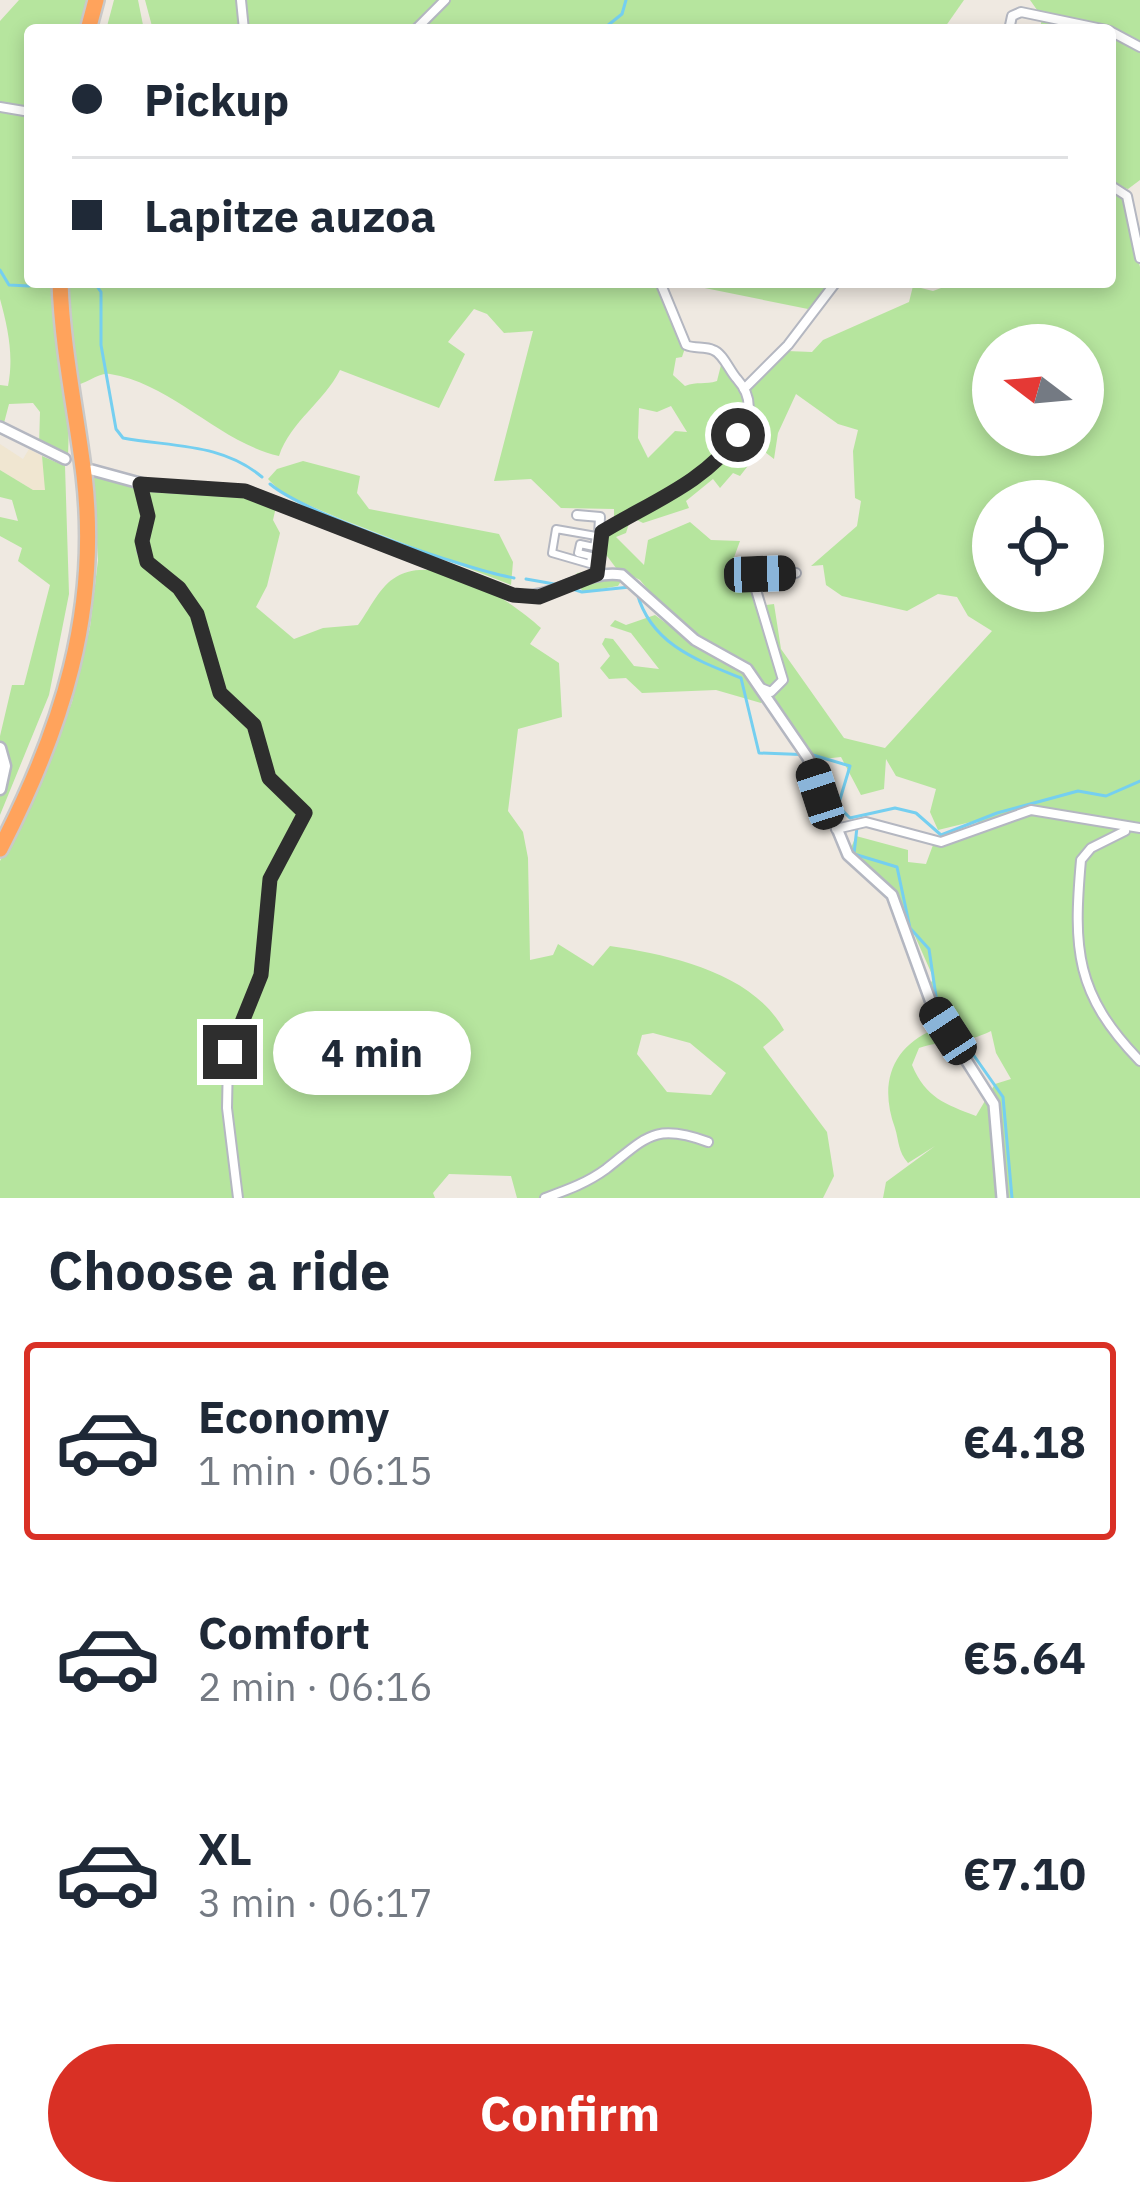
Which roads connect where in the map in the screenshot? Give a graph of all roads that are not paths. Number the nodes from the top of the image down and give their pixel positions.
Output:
1 (445, 0) edge
2 (421, 24) edge
3 (1010, 24) edge
4 (1076, 24) edge
5 (1116, 189) edge
6 (1140, 258) edge
7 (51, 288) edge
8 (61, 288) edge
9 (662, 288) edge
10 (832, 288) edge
11 (744, 389) junction
12 (0, 427) edge
13 (65, 459) dead end
14 (92, 470) dead end
15 (140, 484) junction
16 (578, 515) dead end
17 (556, 529) joint
18 (602, 532) junction
19 (796, 573) dead end
20 (597, 574) junction
21 (760, 688) junction
22 (0, 748) edge
23 (0, 789) edge
24 (1138, 827) edge
25 (0, 828) edge
26 (835, 829) junction
27 (0, 848) edge
28 (1140, 1061) edge
29 (708, 1142) dead end
30 (238, 1198) edge
31 (545, 1198) edge
32 (1002, 1198) edge

1 - 2 street
3 - 4 street
5 - 6 street
7 - 25 highway
8 - 27 highway
9 - 11 street
10 - 11 street
11 - 18 street
12 - 13 street
14 - 15 street
15 - 20 street
15 - 30 street
16 - 18 street
17 - 17 street
18 - 20 street
19 - 21 street
20 - 21 street
21 - 26 street
22 - 23 main road
24 - 26 street
24 - 28 street
26 - 32 street
29 - 31 street

